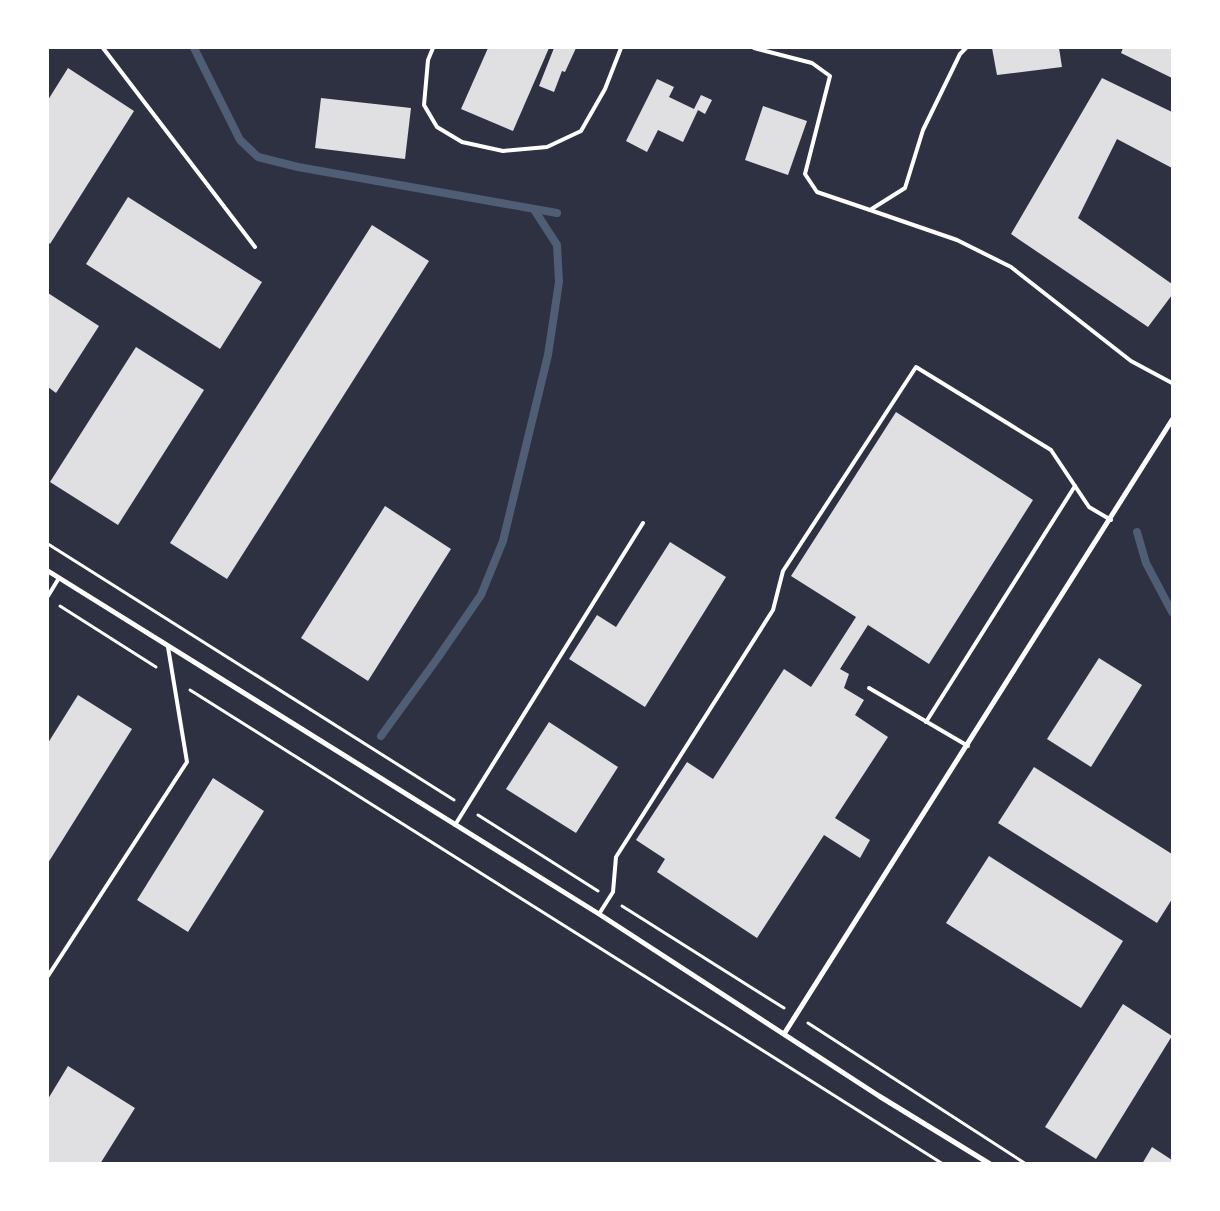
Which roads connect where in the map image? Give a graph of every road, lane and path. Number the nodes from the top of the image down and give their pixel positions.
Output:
1 (103, 48) edge
2 (433, 48) edge
3 (621, 48) edge
4 (754, 48) edge
5 (966, 48) edge
6 (870, 210) junction
7 (255, 247) dead end
8 (1172, 384) edge
9 (1172, 420) edge
10 (1075, 486) junction
11 (1111, 520) junction
12 (643, 523) dead end
13 (48, 544) edge
14 (48, 571) edge
15 (59, 578) junction
16 (48, 596) edge
17 (56, 604) dead end
18 (168, 647) junction
19 (173, 679) junction
20 (869, 688) dead end
21 (926, 722) junction
22 (968, 746) junction
23 (466, 808) junction
24 (455, 825) junction
25 (610, 898) junction
26 (599, 914) junction
27 (48, 976) edge
28 (796, 1015) junction
29 (784, 1034) junction
30 (943, 1164) edge
31 (990, 1164) edge
32 (1026, 1164) edge

1 - 7 lane
2 - 3 lane
4 - 6 lane
5 - 6 lane
6 - 8 lane
9 - 11 street
10 - 11 lane
10 - 21 lane
10 - 25 lane
11 - 22 street
12 - 23 lane
13 - 23 path
14 - 15 street
15 - 16 lane
15 - 18 street
17 - 19 path
18 - 19 lane
18 - 24 street
19 - 27 lane
19 - 30 path
20 - 21 lane
21 - 22 lane
22 - 28 street
23 - 24 lane
23 - 25 path
24 - 26 street
25 - 26 lane
25 - 28 path
26 - 29 street
28 - 29 street
28 - 32 path
29 - 31 street

